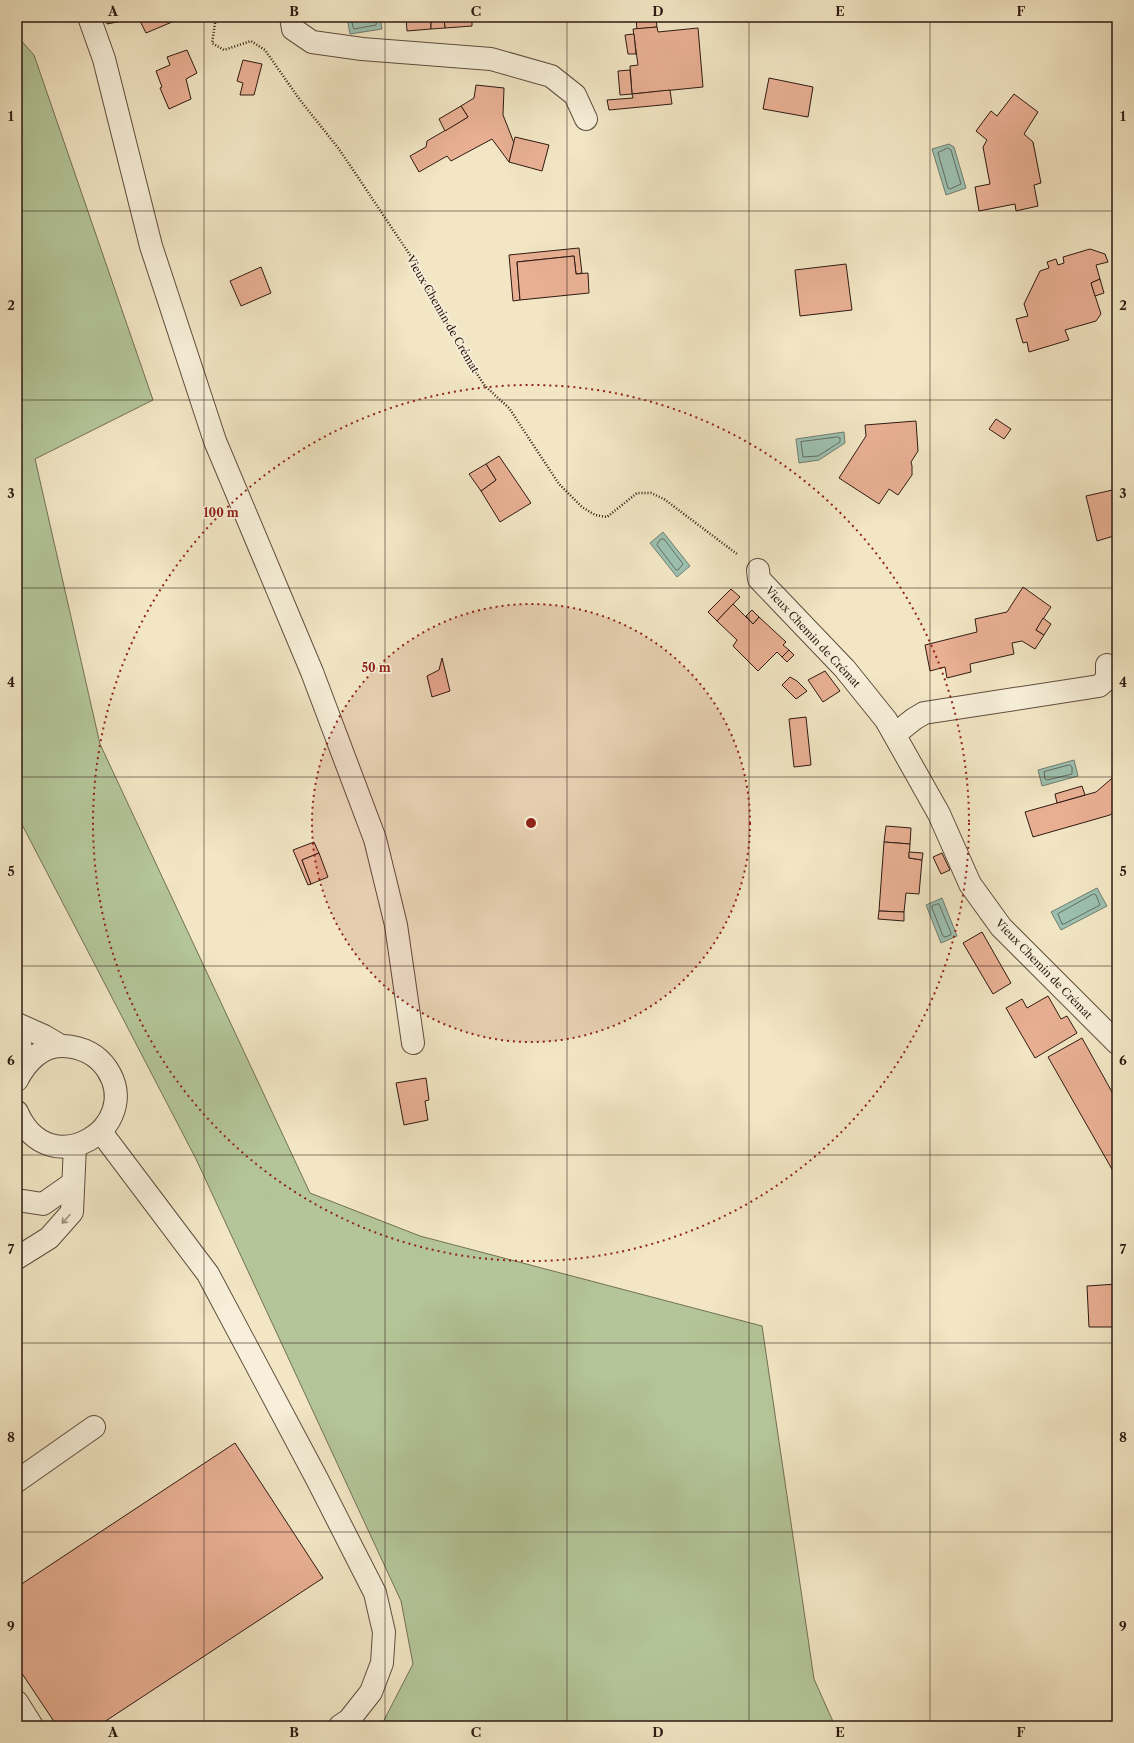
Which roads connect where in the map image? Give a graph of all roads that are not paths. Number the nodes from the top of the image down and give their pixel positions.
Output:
1 (89, 17) edge
2 (291, 17) edge
3 (586, 118) dead end
4 (758, 570) road end
5 (1107, 665) dead end
6 (895, 734) junction
7 (17, 1024) edge
8 (17, 1027) edge
9 (413, 1043) dead end
10 (1117, 1043) edge
11 (61, 1046) junction
12 (21, 1073) edge
13 (17, 1112) edge
14 (101, 1132) junction
15 (75, 1146) junction
16 (72, 1183) junction
17 (17, 1200) edge
18 (17, 1258) edge
19 (94, 1426) dead end
20 (17, 1481) edge
21 (17, 1702) edge
22 (32, 1726) edge
23 (340, 1726) edge

1 - 9 street
2 - 3 street
4 - 6 street, Vieux Chemin de Crémat
5 - 6 street
6 - 10 street, Vieux Chemin de Crémat
7 - 11 street
8 - 12 street
11 - 12 street
11 - 14 street
13 - 15 street
14 - 15 street
14 - 23 street
15 - 16 street
16 - 17 street
16 -> 18 street
19 - 20 street
21 - 22 street

